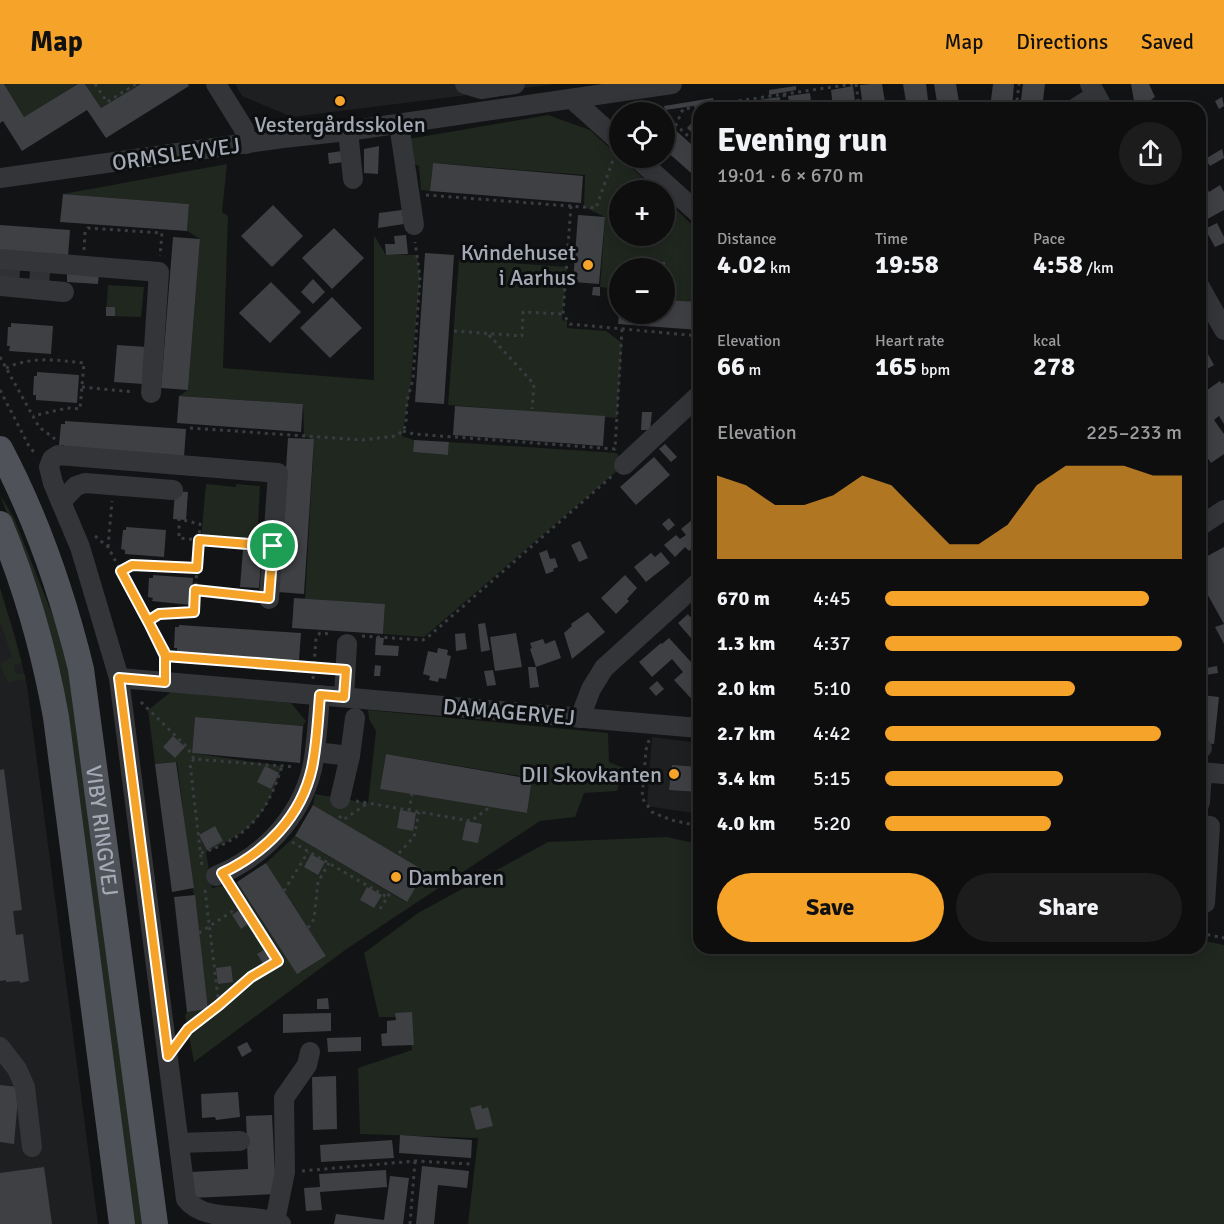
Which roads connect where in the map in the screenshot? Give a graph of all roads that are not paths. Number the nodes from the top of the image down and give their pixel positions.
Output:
1 (216, 84) edge
2 (465, 84) edge
3 (515, 84) edge
4 (672, 84) edge
5 (572, 99) junction
6 (399, 124) junction
7 (348, 131) junction
8 (609, 139) edge
9 (246, 144) junction
10 (648, 168) edge
11 (0, 178) edge
12 (352, 179) dead end
13 (693, 209) edge
14 (414, 225) road end
15 (0, 259) edge
16 (0, 286) edge
17 (64, 292) dead end
18 (1206, 298) edge
19 (1224, 330) edge
20 (152, 393) road end
21 (693, 401) edge
22 (3, 463) edge
23 (624, 465) road end
24 (99, 467) dead end
25 (173, 490) dead end
26 (58, 497) junction
27 (1224, 510) edge
28 (1206, 522) edge
29 (0, 524) edge
30 (693, 587) edge
31 (271, 599) road end
32 (348, 638) road end
33 (119, 678) junction
34 (316, 694) junction
35 (344, 697) junction
36 (355, 718) dead end
37 (580, 718) junction
38 (693, 727) edge
39 (350, 756) junction
40 (313, 760) junction
41 (1206, 772) edge
42 (1224, 774) edge
43 (340, 799) road end
44 (1206, 826) edge
45 (219, 875) road end
46 (1206, 888) edge
47 (0, 1047) edge
48 (309, 1052) dead end
49 (240, 1141) dead end
50 (179, 1143) junction
51 (32, 1147) dead end
52 (278, 1223) edge
53 (122, 1224) edge
54 (155, 1224) edge

1 - 9 street
2 - 3 street
4 - 5 street, ORMSLEVVEJ
5 - 6 street, ORMSLEVVEJ
5 - 8 street
6 - 7 street, ORMSLEVVEJ
6 - 14 street
7 - 9 street, ORMSLEVVEJ
7 - 12 street
9 - 11 street, ORMSLEVVEJ
10 - 13 street
15 - 20 street
16 - 17 street
18 - 19 street
21 - 23 street
22 - 54 main road, VIBY RINGVEJ
24 - 26 street
25 - 26 street
26 - 31 street
26 - 33 street
27 - 28 street
29 - 53 main road, VIBY RINGVEJ
30 - 37 street
32 - 35 street
33 - 34 street, DAMAGERVEJ
33 - 50 street
34 - 35 street, DAMAGERVEJ
34 - 40 street
35 - 37 street, DAMAGERVEJ
36 - 39 street
37 - 38 street, DAMAGERVEJ
39 - 40 street
39 - 43 street
40 - 45 street
41 - 42 street
44 - 46 street
47 - 51 street
48 - 52 street
49 - 50 street
50 - 52 street

